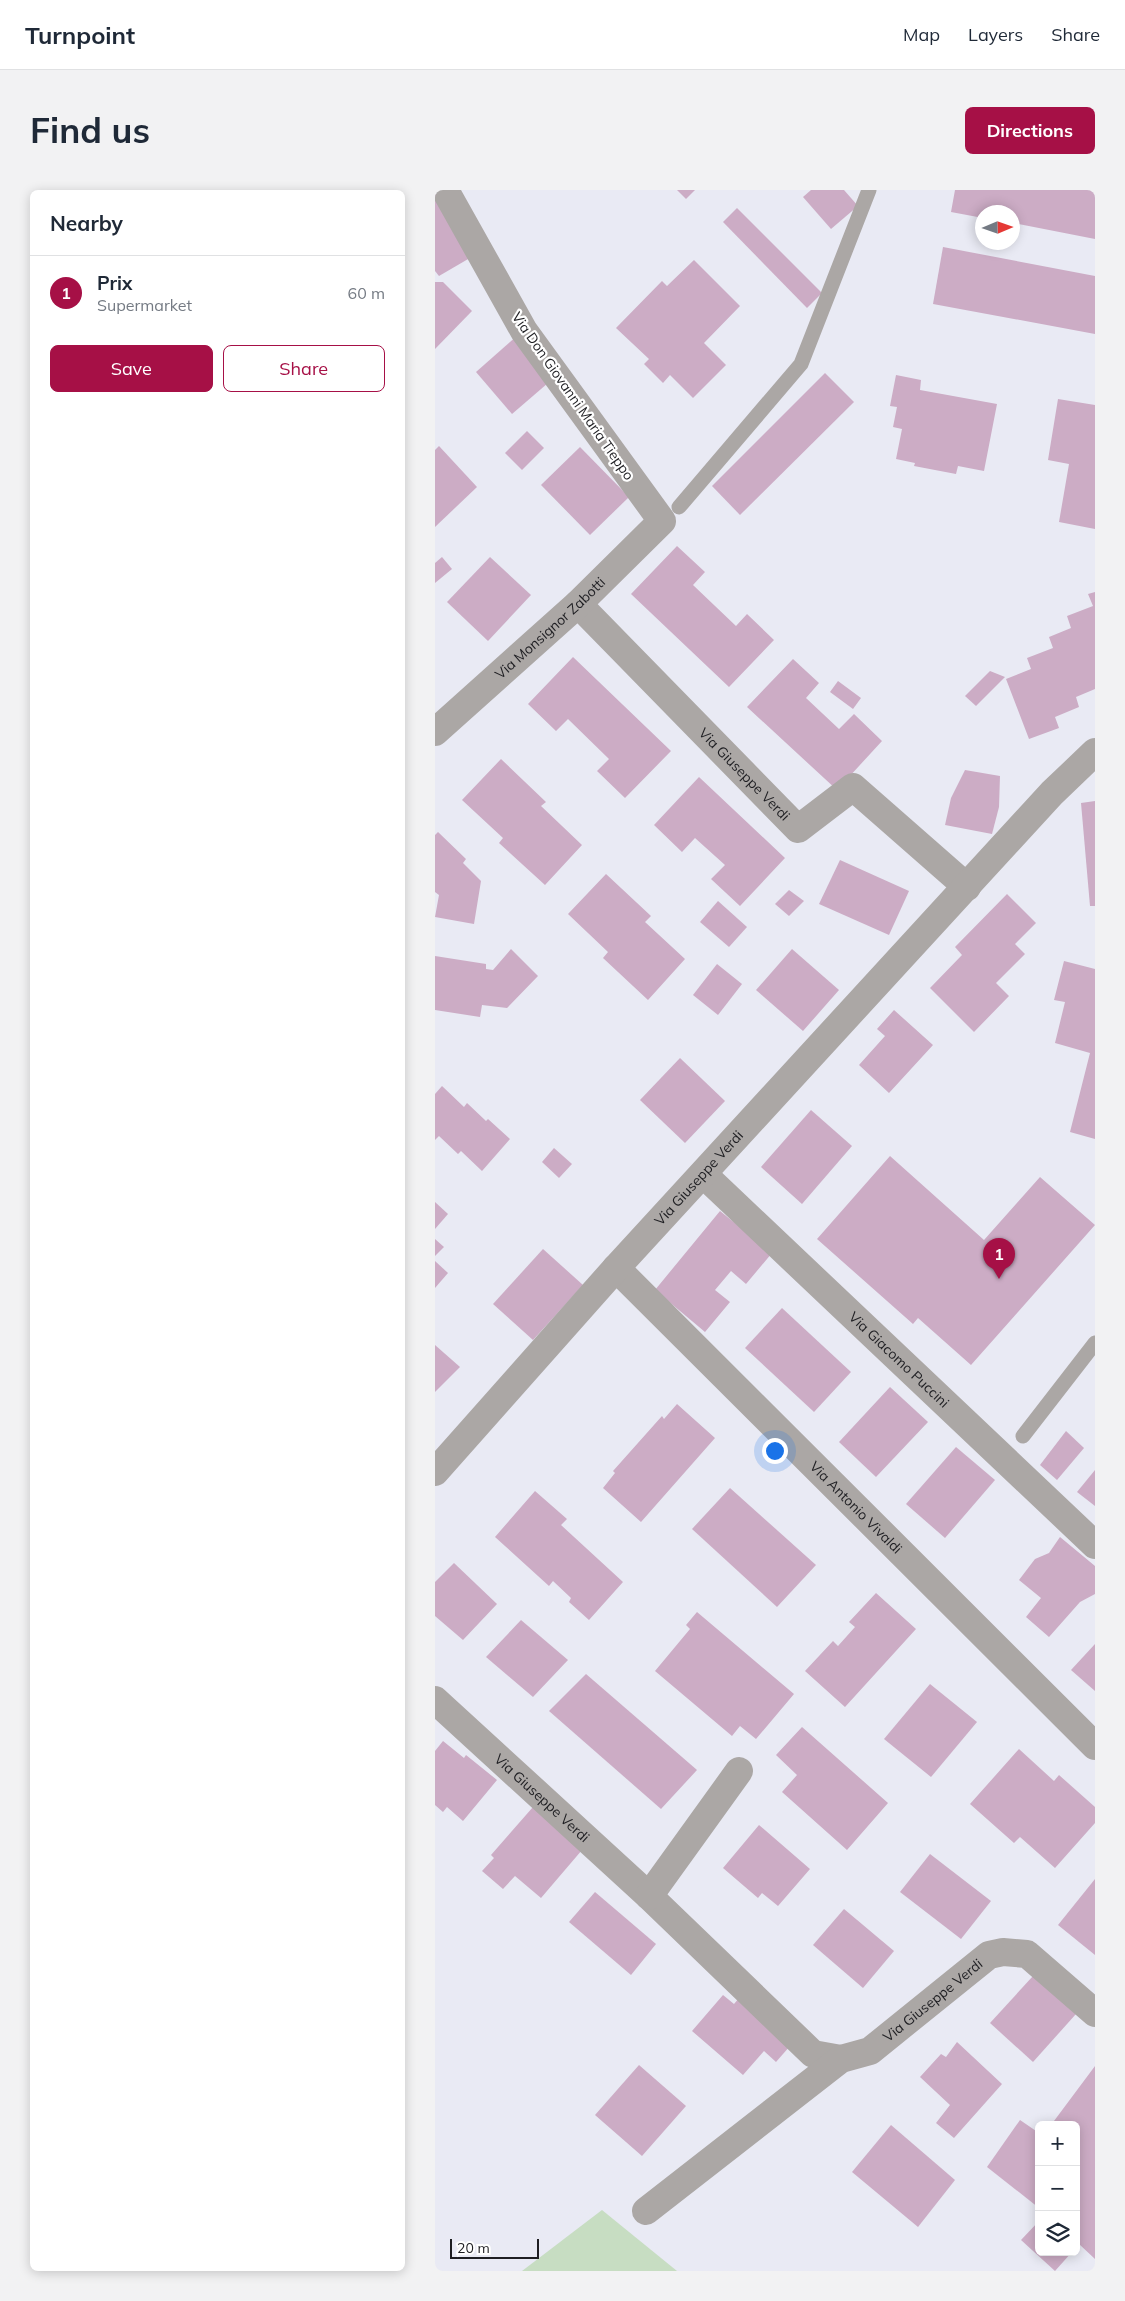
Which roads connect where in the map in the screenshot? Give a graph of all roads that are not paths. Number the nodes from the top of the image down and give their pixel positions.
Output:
1 (445, 190) edge
2 (869, 190) edge
3 (670, 514) junction
4 (578, 604) junction
5 (435, 732) edge
6 (1095, 752) edge
7 (967, 887) junction
8 (703, 1174) junction
9 (616, 1268) junction
10 (1095, 1343) edge
11 (1023, 1436) dead end
12 (435, 1472) edge
13 (1095, 1545) edge
14 (435, 1700) edge
15 (1095, 1746) edge
16 (739, 1771) dead end
17 (649, 1896) junction
18 (1095, 2012) edge
19 (841, 2059) junction
20 (646, 2211) dead end

1 - 3 street, Via Don Giovanni Maria Tieppo
2 - 3 lane
3 - 4 street, Via Monsignor Zabotti
4 - 5 street, Via Monsignor Zabotti
4 - 7 street, Via Giuseppe Verdi
6 - 7 street, Via Giuseppe Verdi
7 - 8 street, Via Giuseppe Verdi
8 - 9 street, Via Giuseppe Verdi
8 - 13 street, Via Giacomo Puccini
9 - 12 street, Via Giuseppe Verdi
9 - 15 street, Via Antonio Vivaldi
10 - 11 lane
14 - 17 street, Via Giuseppe Verdi
16 - 17 street
17 - 19 street, Via Giuseppe Verdi
18 - 19 street, Via Giuseppe Verdi
19 - 20 street, Via Giuseppe Verdi

